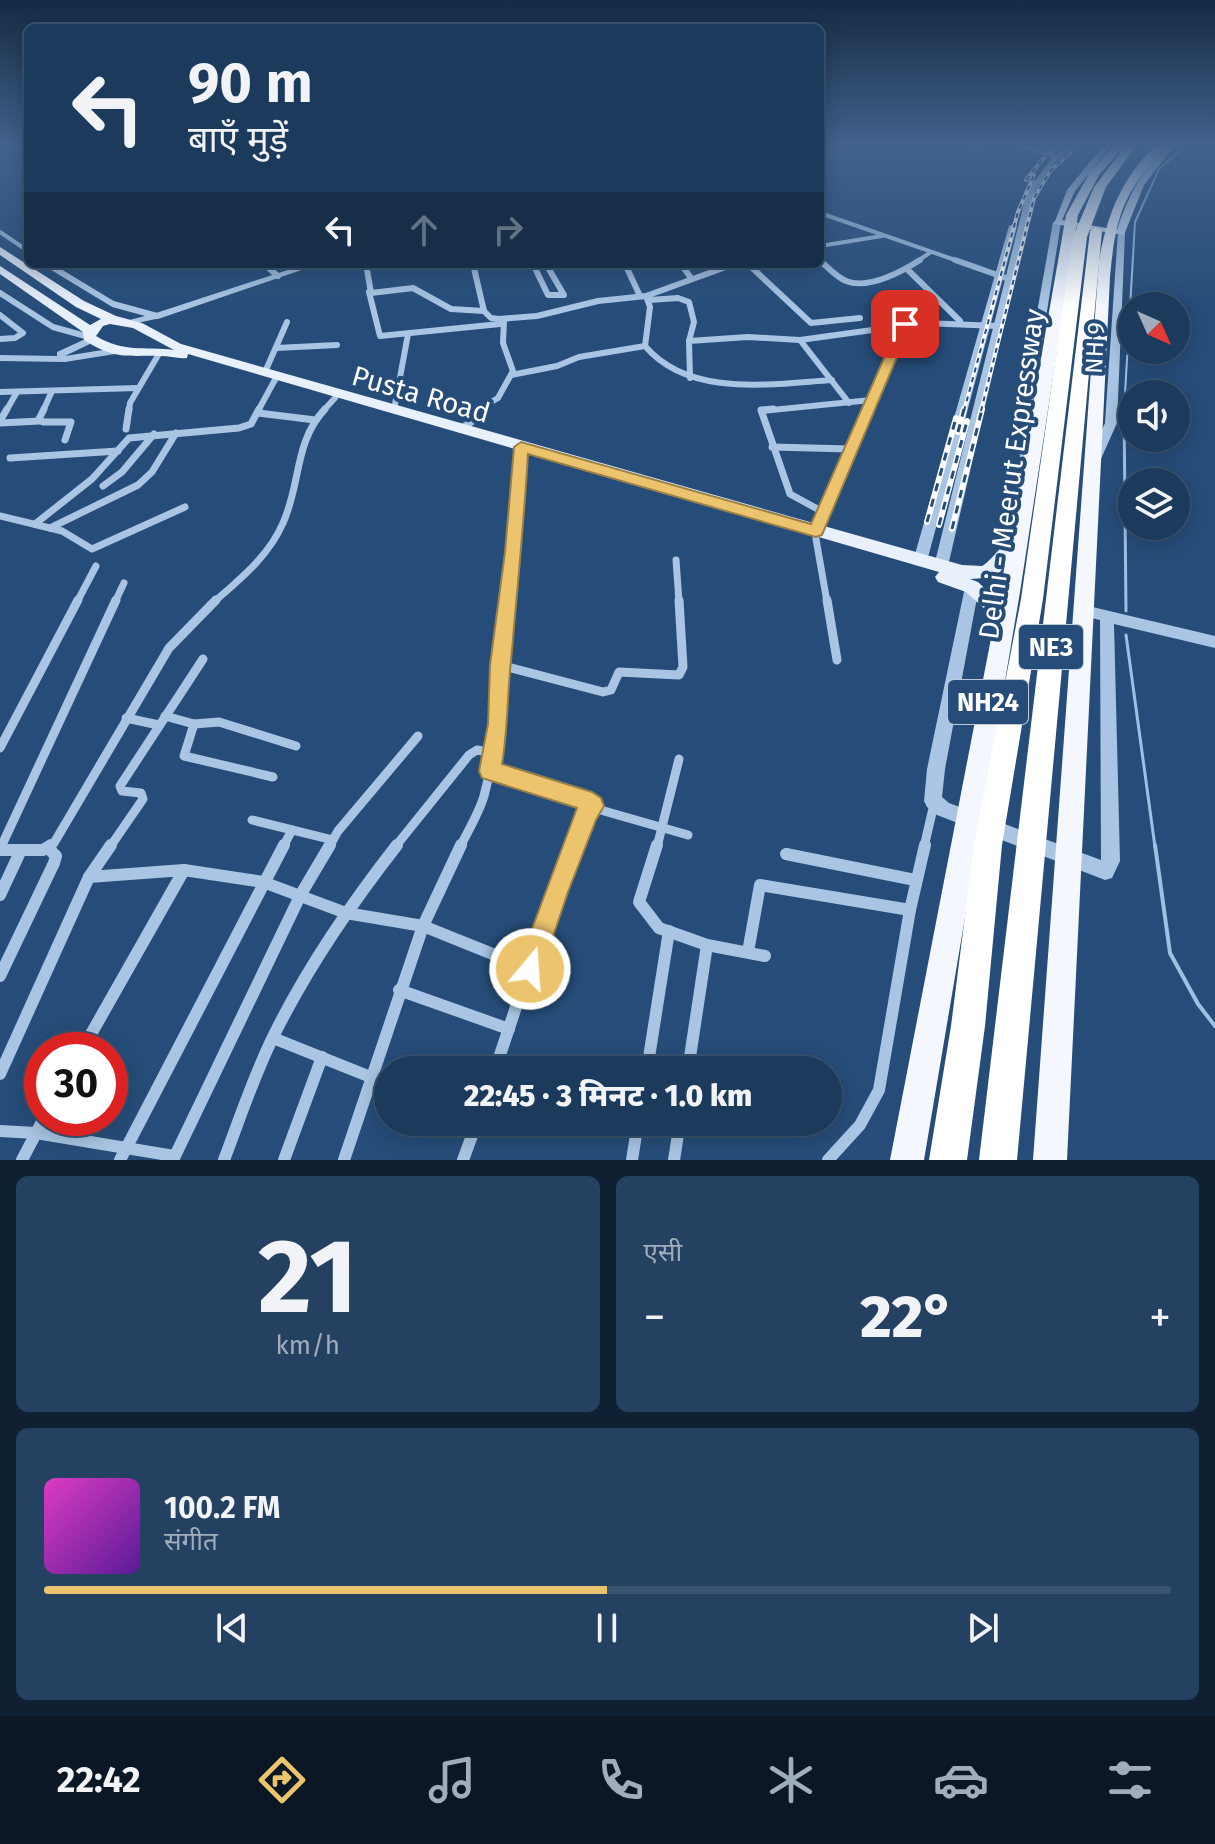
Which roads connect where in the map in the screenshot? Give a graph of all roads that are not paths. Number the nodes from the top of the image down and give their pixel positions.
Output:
1 (1028, 199) edge
2 (1075, 199) edge
3 (1083, 199) edge
4 (1096, 199) edge
5 (1106, 199) edge
6 (1118, 199) edge
7 (1131, 199) edge
8 (824, 214) edge
9 (1089, 231) junction
10 (0, 232) edge
11 (883, 235) junction
12 (824, 240) edge
13 (829, 244) junction
14 (824, 245) edge
15 (24, 248) edge
16 (0, 250) edge
17 (931, 252) junction
18 (824, 264) edge
19 (24, 266) edge
20 (27, 268) edge
21 (53, 268) edge
22 (269, 268) edge
23 (303, 268) edge
24 (366, 268) edge
25 (474, 268) edge
26 (535, 268) edge
27 (548, 268) edge
28 (627, 268) edge
29 (684, 268) edge
30 (722, 268) edge
31 (752, 268) edge
32 (0, 269) edge
33 (908, 270) junction
34 (278, 276) junction
35 (1004, 277) junction
36 (691, 278) junction
37 (369, 292) junction
38 (0, 293) edge
39 (645, 297) junction
40 (100, 298) junction
41 (87, 308) junction
42 (484, 311) junction
43 (0, 315) edge
44 (158, 316) junction
45 (860, 318) dead end
46 (112, 319) junction
47 (960, 321) junction
48 (127, 322) junction
49 (287, 322) dead end
50 (504, 322) junction
51 (905, 324) junction
52 (986, 324) junction
53 (998, 326) junction
54 (408, 334) junction
55 (90, 336) junction
56 (0, 339) edge
57 (156, 340) junction
58 (800, 340) junction
59 (689, 341) junction
60 (337, 345) dead end
61 (645, 346) junction
62 (276, 348) junction
63 (115, 351) junction
64 (0, 358) edge
65 (53, 358) junction
66 (511, 375) junction
67 (273, 376) junction
68 (690, 378) junction
69 (832, 380) junction
70 (138, 388) junction
71 (52, 391) junction
72 (0, 392) edge
73 (17, 392) junction
74 (335, 398) junction
75 (871, 400) junction
76 (849, 403) junction
77 (394, 410) junction
78 (258, 413) junction
79 (315, 420) junction
80 (40, 421) junction
81 (0, 422) edge
82 (126, 429) dead end
83 (460, 429) junction
84 (176, 433) junction
85 (154, 434) junction
86 (65, 440) dead end
87 (772, 447) junction
88 (520, 449) junction
89 (850, 449) junction
90 (118, 451) junction
91 (10, 458) dead end
92 (103, 486) dead end
93 (185, 507) dead end
94 (823, 512) junction
95 (1, 517) edge
96 (35, 524) junction
97 (50, 528) junction
98 (816, 535) junction
99 (1016, 546) junction
100 (676, 560) dead end
101 (920, 561) junction
102 (96, 566) dead end
103 (941, 566) junction
104 (124, 583) dead end
105 (972, 587) junction
106 (1084, 611) junction
107 (1005, 616) junction
108 (1107, 617) junction
109 (1215, 642) edge
110 (203, 659) dead end
111 (837, 660) dead end
112 (500, 665) junction
113 (126, 718) junction
114 (162, 721) junction
115 (194, 724) junction
116 (418, 736) dead end
117 (296, 746) dead end
118 (0, 748) edge
119 (493, 753) junction
120 (679, 759) dead end
121 (490, 771) junction
122 (273, 777) dead end
123 (935, 803) junction
124 (593, 806) junction
125 (252, 820) dead end
126 (979, 823) junction
127 (663, 827) junction
128 (292, 830) junction
129 (688, 835) dead end
130 (333, 840) junction
131 (0, 849) edge
132 (49, 849) junction
133 (21, 850) junction
134 (786, 854) dead end
135 (184, 870) junction
136 (89, 877) junction
137 (915, 880) junction
138 (263, 882) junction
139 (301, 894) junction
140 (0, 895) edge
141 (910, 910) junction
142 (346, 913) junction
143 (423, 926) junction
144 (669, 931) junction
145 (707, 945) junction
146 (748, 952) junction
147 (765, 956) dead end
148 (530, 969) junction
149 (0, 976) edge
150 (399, 990) junction
151 (509, 1029) junction
152 (92, 1032) edge
153 (273, 1038) junction
154 (500, 1056) edge
155 (649, 1056) edge
156 (690, 1056) edge
157 (322, 1057) junction
158 (0, 1074) edge
159 (371, 1074) junction
160 (374, 1076) edge
161 (0, 1131) edge
162 (24, 1132) edge
163 (34, 1136) edge
164 (48, 1136) edge
165 (471, 1136) edge
166 (636, 1136) edge
167 (678, 1136) edge
168 (122, 1154) edge
169 (174, 1158) edge
170 (22, 1160) edge
171 (224, 1160) edge
172 (284, 1160) edge
173 (344, 1160) edge
174 (463, 1160) edge
175 (632, 1160) edge
176 (674, 1160) edge
177 (828, 1160) edge
178 (907, 1160) edge
179 (948, 1160) edge
180 (998, 1160) edge
181 (1050, 1160) edge

1 - 35 street
2 - 9 main road
3 - 9 highway
4 - 9 highway, Delhi - Meerut Expressway / NE3
5 - 9 highway, Delhi - Meerut Expressway / NE3
6 - 9 highway
7 - 9 main road
8 - 11 street
9 - 99 highway
9 - 106 highway
9 - 126 highway, Delhi - Meerut Expressway / NE3
9 - 180 highway, Delhi - Meerut Expressway / NE3
10 - 15 street
11 - 13 street
11 - 17 street
12 - 13 street
13 - 14 street
16 - 19 main road
17 - 33 street
17 - 35 street
18 - 33 street
20 - 41 main road
21 - 40 street
22 - 34 street
23 - 34 street
24 - 37 street
25 - 42 street
26 - 27 street
28 - 39 street
29 - 36 street
30 - 36 street
31 - 45 street
32 - 55 main road, Pusta Road
33 - 47 street
34 - 44 street
35 - 52 street
35 - 53 street
36 - 39 street
37 - 42 street
37 - 54 street
38 - 55 street
39 - 50 street
39 - 59 street
39 - 61 street
40 - 41 main road
40 - 44 street
41 - 46 main road
42 - 50 street
43 - 56 street
44 - 48 street
44 - 57 street
46 - 48 main road
46 - 55 main road
47 - 51 street
47 - 52 street
48 - 57 main road
49 - 62 street
50 - 54 street
50 - 66 street
51 - 58 street
51 - 75 street
52 - 53 street
52 - 101 street
53 - 103 street
54 - 77 street
55 - 63 main road, Pusta Road
55 - 65 street
57 - 63 main road, Pusta Road
57 - 67 main road, Pusta Road
57 - 67 main road, Pusta Road
57 - 70 street
58 - 59 street
58 - 69 street
59 - 68 street
60 - 62 street
61 - 66 street
61 - 68 street
62 - 67 street
63 - 65 street
64 - 65 street
66 - 83 street
67 - 74 main road, Pusta Road
67 - 77 main road, Pusta Road
67 - 78 street
68 - 69 street
69 - 76 street
70 - 71 street
70 - 82 street
71 - 73 street
71 - 80 street
72 - 73 street
73 - 81 street
74 - 79 street
74 - 88 main road, Pusta Road
75 - 76 street
75 - 89 street
76 - 87 street
77 - 83 main road, Pusta Road
78 - 79 street
78 - 84 street
79 - 113 street
80 - 81 street
80 - 86 street
83 - 88 main road, Pusta Road
84 - 85 street
84 - 97 street
85 - 90 street
85 - 92 street
87 - 89 street
87 - 94 street
88 - 98 main road, Pusta Road
88 - 112 street
89 - 94 street
90 - 91 street
90 - 96 street
93 - 97 street
94 - 98 street
95 - 96 street
96 - 97 street
98 - 101 main road, Pusta Road
98 - 105 main road, Pusta Road
98 - 111 street
99 - 103 main road, Pusta Road
99 - 107 highway, NH24
100 - 112 street
101 - 103 main road, Pusta Road
102 - 118 street
104 - 131 street
105 - 107 main road, Pusta Road
105 - 123 street
106 - 108 street
106 - 181 highway
107 - 126 highway, NH24
108 - 109 street
108 - 123 street
110 - 114 street
112 - 119 street
113 - 114 street
113 - 132 street
114 - 115 street
114 - 136 street
115 - 117 street
115 - 122 street
116 - 130 street
119 - 121 street
119 - 142 street
120 - 127 street
121 - 124 street
121 - 143 street
123 - 137 street
124 - 127 street
124 - 148 street
125 - 128 street
126 - 178 highway, NH24
126 - 179 highway, Delhi - Meerut Expressway / NE3
127 - 129 street
127 - 144 street
128 - 130 street
128 - 138 street
130 - 139 street
131 - 133 street
132 - 133 street
132 - 149 street
133 - 140 street
134 - 137 street
135 - 136 street
135 - 138 street
135 - 152 street
136 - 158 street
137 - 141 street
138 - 139 street
138 - 168 street
139 - 142 street
139 - 169 street
141 - 146 street
141 - 177 street
142 - 143 street
142 - 153 street
143 - 148 street
143 - 150 street
144 - 145 street
144 - 155 street
145 - 146 street
145 - 156 street
146 - 147 street
148 - 151 street
150 - 151 street
150 - 159 street
151 - 154 street
153 - 157 street
153 - 171 street
157 - 159 street
157 - 172 street
159 - 160 street
159 - 173 street
161 - 162 street
163 - 170 street
164 - 168 street
165 - 174 street
166 - 175 street
167 - 176 street
168 - 169 street

